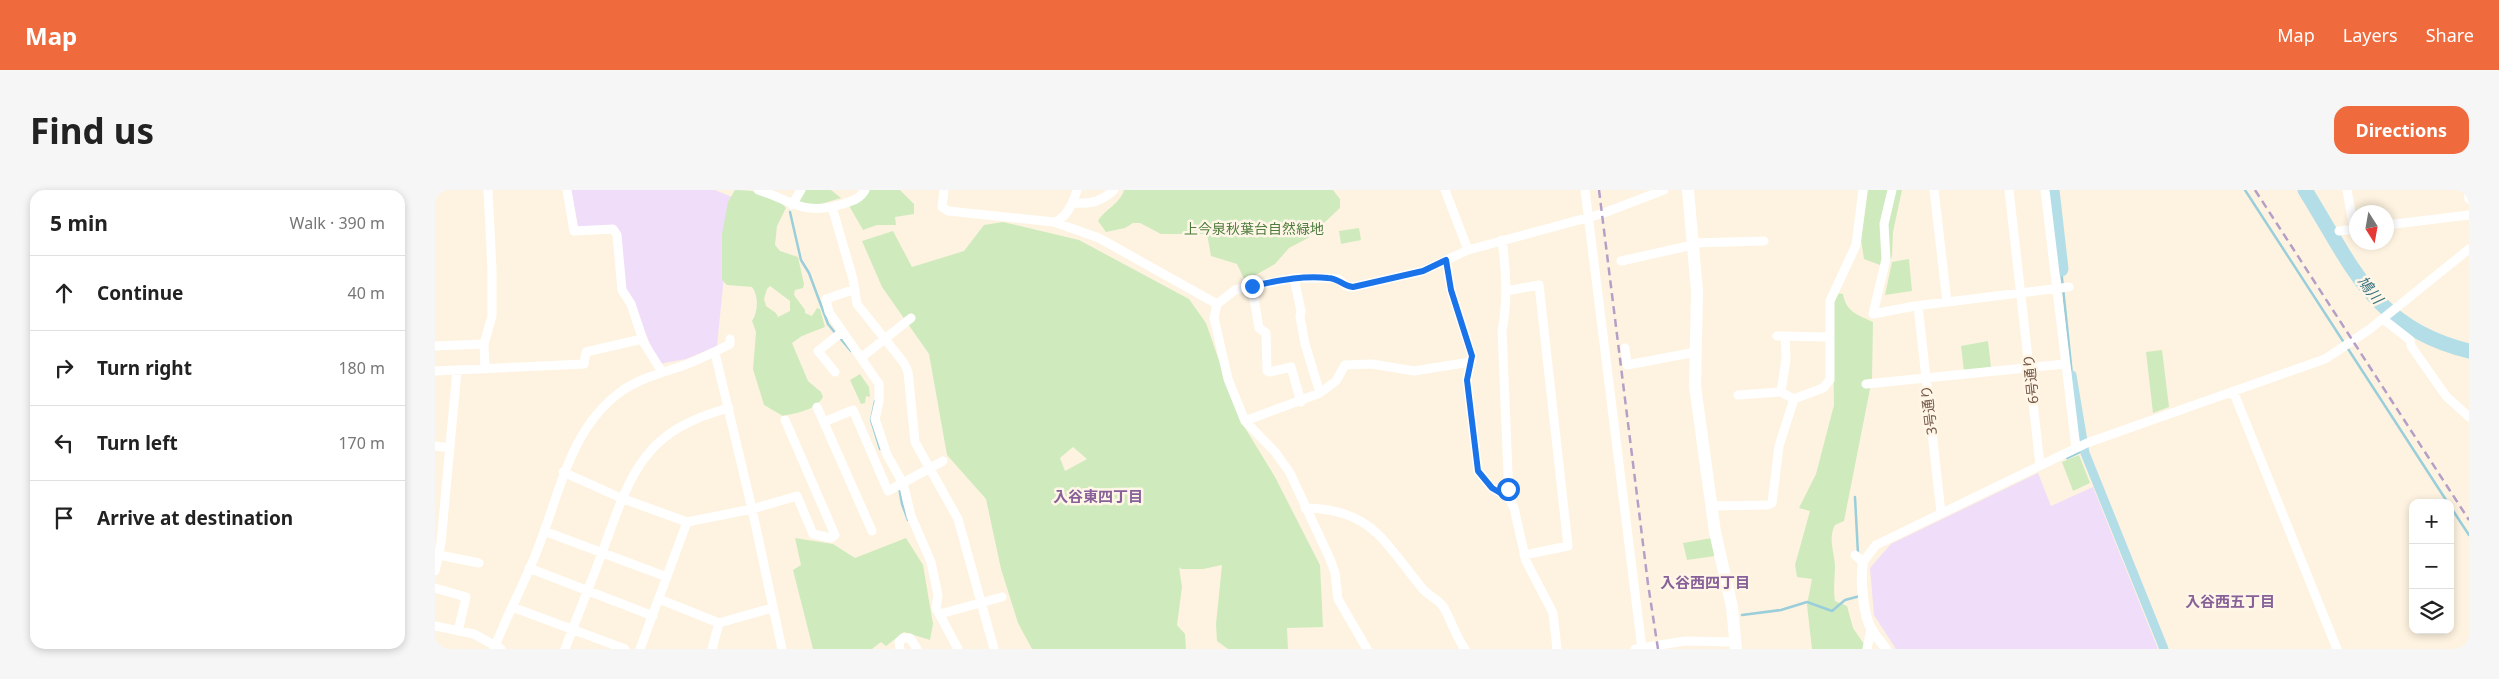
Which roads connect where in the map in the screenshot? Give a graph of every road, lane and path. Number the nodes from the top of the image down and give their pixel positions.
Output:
1 (488, 190) edge
2 (567, 190) edge
3 (758, 190) edge
4 (801, 190) edge
5 (865, 190) edge
6 (944, 190) edge
7 (1077, 190) edge
8 (1114, 190) edge
9 (1445, 190) edge
10 (1585, 190) edge
11 (1664, 190) edge
12 (1687, 190) edge
13 (1863, 190) edge
14 (1892, 190) edge
15 (1934, 190) edge
16 (2009, 190) edge
17 (2045, 190) edge
18 (2347, 190) edge
19 (2467, 190) edge
20 (2469, 199) edge
21 (1073, 203) junction
22 (792, 205) junction
23 (2350, 205) edge
24 (832, 207) junction
25 (2469, 215) edge
26 (1589, 216) junction
27 (1054, 222) junction
28 (2394, 224) edge
29 (2349, 229) edge
30 (2339, 231) dead end
31 (1502, 240) junction
32 (1764, 241) dead end
33 (1693, 244) junction
34 (2469, 249) edge
35 (1468, 250) junction
36 (1446, 260) junction
37 (1621, 261) dead end
38 (1294, 278) junction
39 (1252, 286) junction
40 (2063, 288) junction
41 (855, 289) junction
42 (1506, 291) junction
43 (2021, 292) junction
44 (1947, 302) junction
45 (1217, 304) junction
46 (1918, 306) junction
47 (911, 318) dead end
48 (2384, 318) junction
49 (839, 334) junction
50 (1829, 337) junction
51 (885, 338) junction
52 (643, 339) junction
53 (730, 339) dead end
54 (484, 344) junction
55 (435, 346) edge
56 (1625, 348) dead end
57 (1696, 352) junction
58 (715, 353) junction
59 (862, 358) junction
60 (1470, 362) junction
61 (2065, 364) junction
62 (2030, 367) junction
63 (485, 369) junction
64 (457, 370) junction
65 (435, 371) edge
66 (662, 372) junction
67 (835, 372) dead end
68 (1925, 378) junction
69 (1865, 384) dead end
70 (2233, 391) junction
71 (1781, 392) junction
72 (1321, 393) junction
73 (1738, 395) dead end
74 (1794, 400) junction
75 (1301, 402) junction
76 (817, 407) dead end
77 (729, 408) junction
78 (2469, 417) edge
79 (785, 420) dead end
80 (1245, 421) junction
81 (824, 422) junction
82 (435, 446) edge
83 (2080, 446) junction
84 (450, 448) junction
85 (943, 461) dead end
86 (2040, 465) junction
87 (929, 468) junction
88 (563, 472) junction
89 (899, 485) junction
90 (435, 490) edge
91 (445, 491) junction
92 (621, 498) junction
93 (1509, 498) junction
94 (1711, 506) junction
95 (1305, 508) junction
96 (752, 509) junction
97 (1941, 514) junction
98 (687, 522) junction
99 (544, 531) junction
100 (872, 531) dead end
101 (602, 553) junction
102 (439, 555) junction
103 (1524, 555) junction
104 (1859, 558) joint
105 (479, 563) dead end
106 (529, 568) junction
107 (435, 571) edge
108 (667, 577) junction
109 (435, 588) edge
110 (588, 590) junction
111 (1002, 597) dead end
112 (659, 599) junction
113 (981, 603) junction
114 (511, 607) junction
115 (772, 608) junction
116 (940, 614) junction
117 (653, 616) junction
118 (719, 623) junction
119 (435, 626) edge
120 (573, 629) junction
121 (1871, 629) junction
122 (458, 631) junction
123 (1736, 646) edge
124 (497, 648) edge
125 (565, 649) edge
126 (625, 649) edge
127 (640, 649) edge
128 (712, 649) edge
129 (782, 649) edge
130 (900, 649) edge
131 (917, 649) edge
132 (958, 649) edge
133 (994, 649) edge
134 (1367, 649) edge
135 (1465, 649) edge
136 (1557, 649) edge
137 (1640, 649) edge
138 (1867, 649) edge
139 (1887, 649) edge
140 (2337, 649) edge

1 - 54 street
2 - 52 street
3 - 22 street
4 - 22 street
5 - 24 street
6 - 27 street
7 - 21 street
8 - 21 street
9 - 35 street
10 - 26 street
11 - 26 street
12 - 33 main road
13 - 50 street
14 - 46 street
15 - 44 street
16 - 43 street, 6号通り
17 - 40 street
18 - 23 street
19 - 20 street
21 - 27 street
22 - 24 street
24 - 41 street
25 - 28 street
26 - 31 street
26 - 137 street
27 - 45 street
29 - 30 street
31 - 35 street
31 - 42 street
32 - 33 street
33 - 37 street
33 - 57 main road
34 - 48 street
35 - 36 street
36 - 38 street
36 - 60 street
38 - 39 street
38 - 72 street
39 - 45 street
39 - 75 street
40 - 43 street
40 - 61 street
41 - 49 street
41 - 51 street
42 - 93 street
42 - 103 street
43 - 44 street
43 - 62 street, 6号通り
44 - 46 street
45 - 80 street
46 - 68 street, 3号通り
47 - 51 street
48 - 70 street
48 - 78 street
49 - 59 street
49 - 67 street
50 - 71 street
50 - 74 street
51 - 59 street
51 - 87 street
52 - 63 street
52 - 66 street
53 - 58 street
54 - 55 street
54 - 63 street
56 - 57 street
57 - 94 main road
58 - 66 street
58 - 77 street
59 - 89 street
60 - 72 street
60 - 93 street
61 - 62 street
61 - 83 street
62 - 68 street
62 - 86 street, 6号通り
63 - 64 street
64 - 65 street
64 - 84 street
66 - 88 street
68 - 69 street
68 - 97 street, 3号通り
70 - 83 street
70 - 140 street
71 - 73 street
71 - 74 street
72 - 75 street
74 - 94 street
75 - 80 street
76 - 81 street
77 - 92 street
77 - 96 street
79 - 96 street
80 - 95 street
81 - 89 street
81 - 100 street
82 - 84 street
83 - 86 street
84 - 91 street
85 - 87 street
86 - 97 street
87 - 89 street
87 - 113 street
88 - 92 street
88 - 99 street
89 - 116 street
90 - 91 street
91 - 102 street
92 - 98 street
92 - 101 street
93 - 103 street
94 - 123 main road
95 - 134 street
95 - 135 street
96 - 98 street
96 - 115 street
97 - 104 street
98 - 108 street
99 - 101 street
99 - 106 street
101 - 108 street
101 - 110 street
102 - 105 street
102 - 107 street
103 - 136 street
104 - 121 street
106 - 110 street
106 - 114 street
108 - 112 street
109 - 122 street
110 - 117 street
110 - 120 street
111 - 113 street
112 - 117 street
112 - 118 street
113 - 116 street
113 - 133 street
114 - 120 street
114 - 124 street
115 - 118 street
115 - 129 street
116 - 132 street
117 - 127 street
118 - 128 street
119 - 122 street
120 - 125 street
120 - 126 street
121 - 138 street
121 - 139 street
122 - 124 street
123 - 137 street
130 - 131 street

